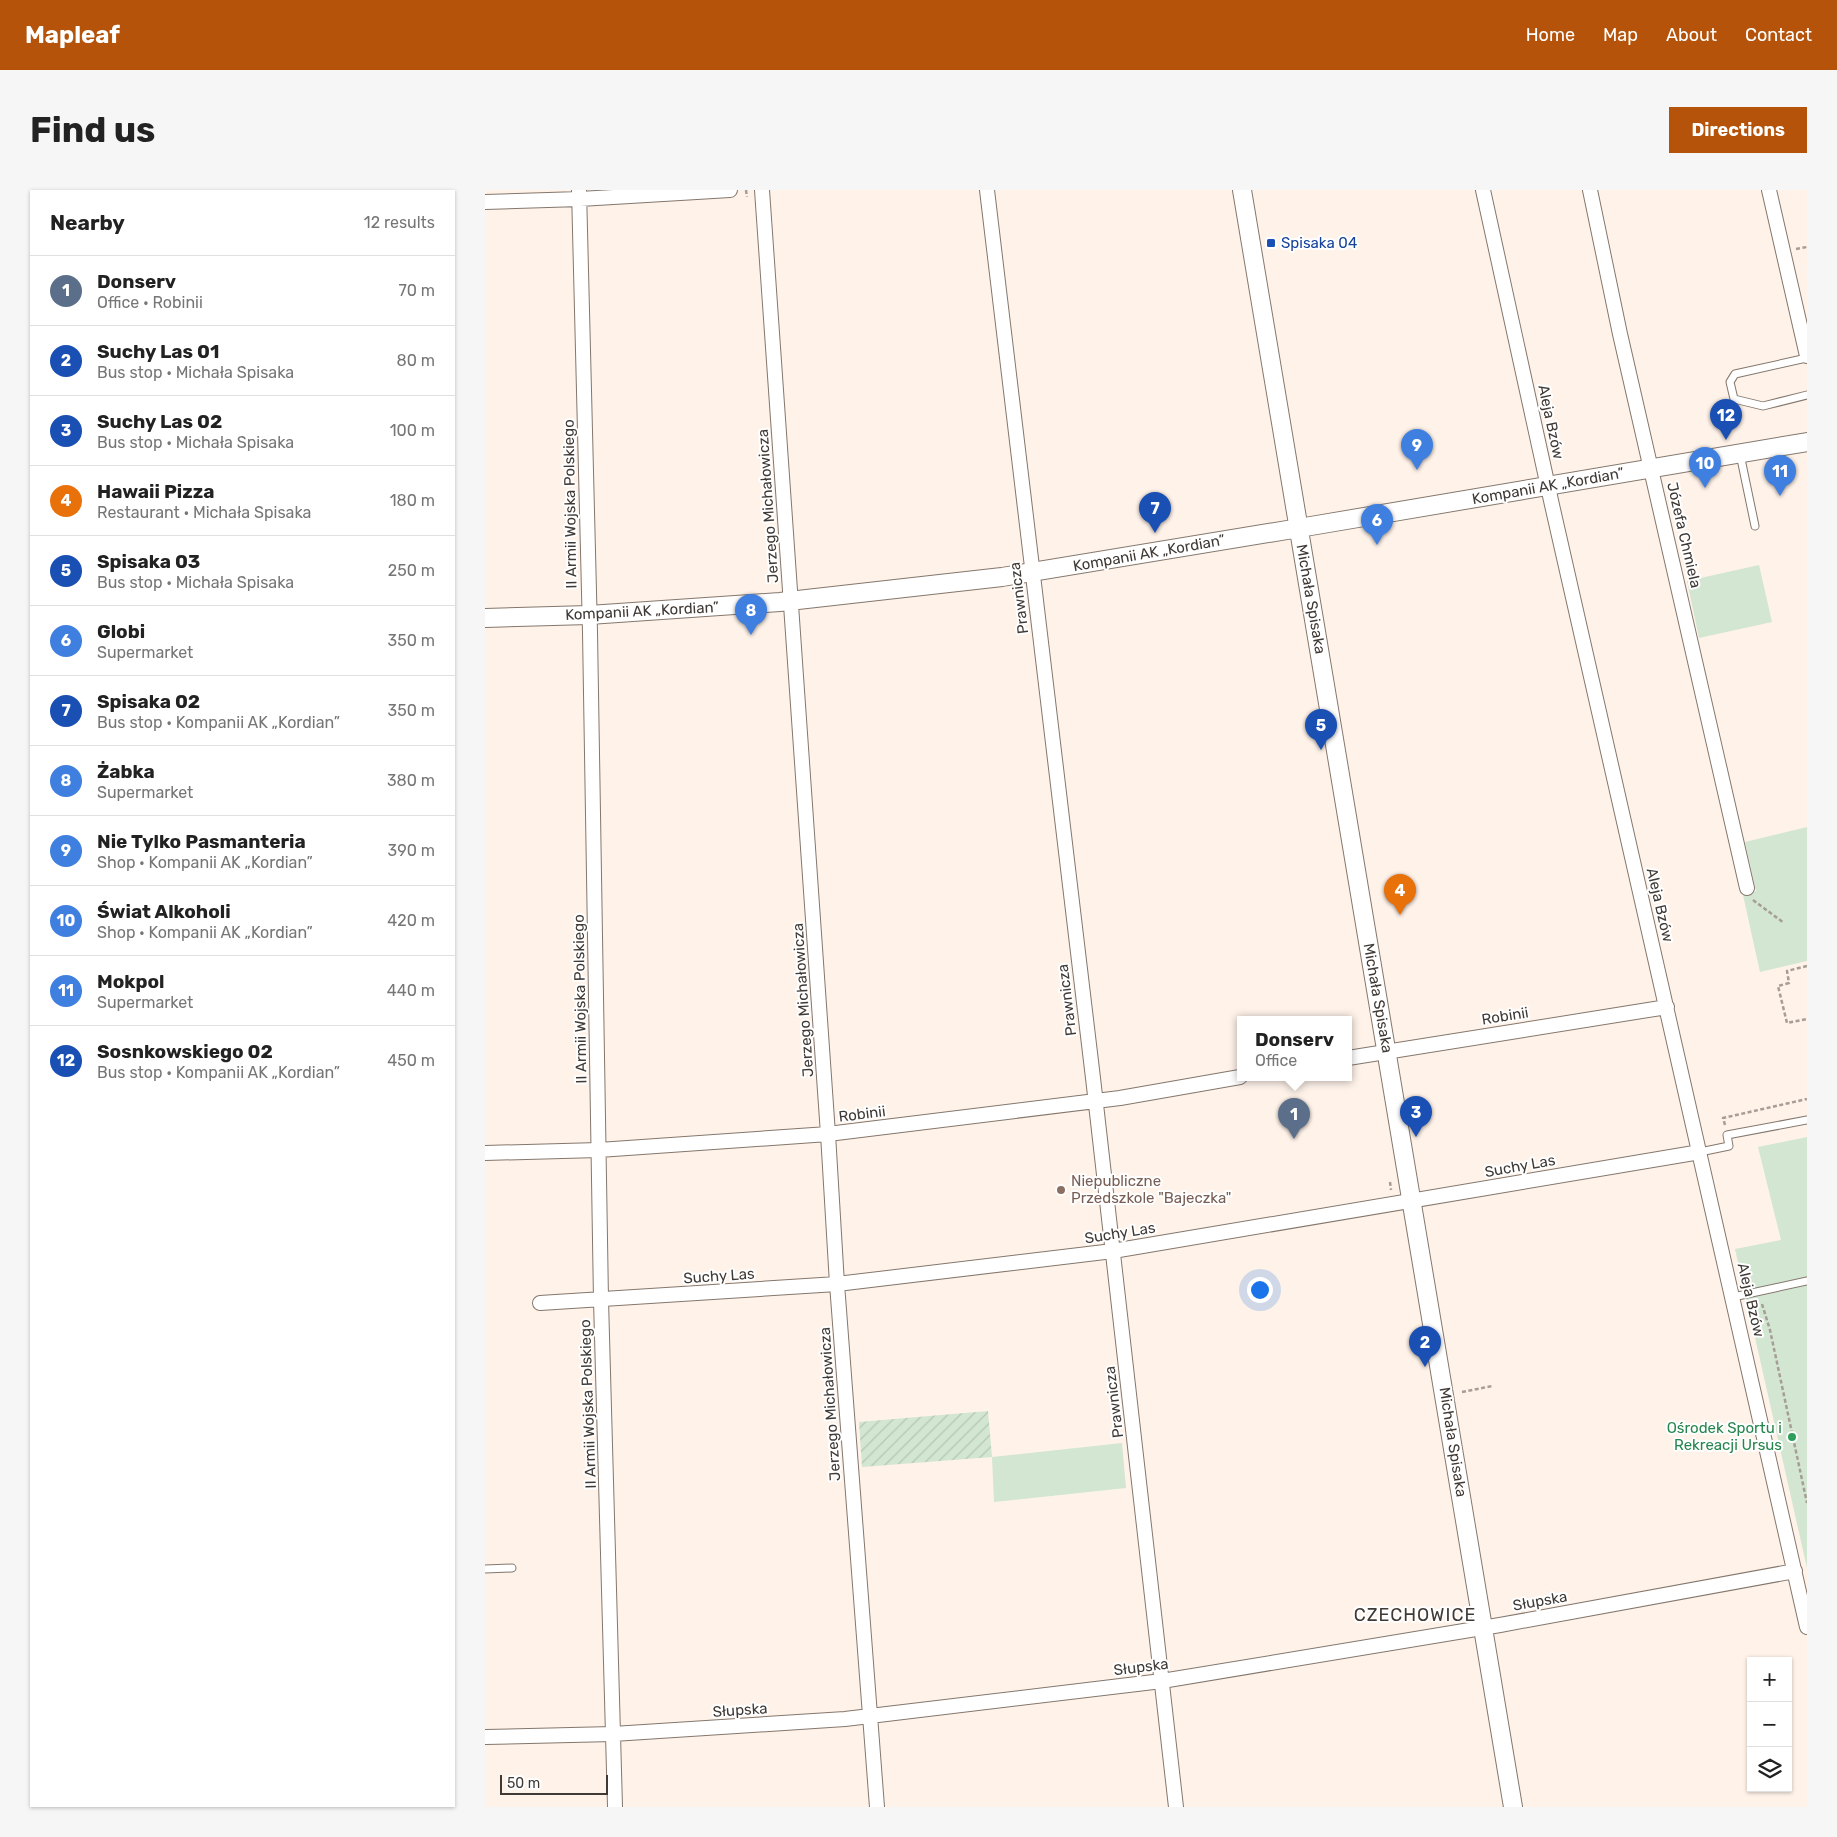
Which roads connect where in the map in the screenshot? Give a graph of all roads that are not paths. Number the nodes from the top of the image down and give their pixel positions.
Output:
1 (731, 190) edge
2 (762, 190) edge
3 (987, 190) edge
4 (1241, 190) edge
5 (1483, 190) edge
6 (1590, 190) edge
7 (1769, 190) edge
8 (580, 195) edge
9 (485, 202) edge
10 (1807, 357) edge
11 (1807, 395) edge
12 (1807, 442) edge
13 (1740, 453) junction
14 (1652, 468) junction
15 (1548, 486) junction
16 (1755, 526) dead end
17 (1299, 528) junction
18 (1033, 573) junction
19 (791, 601) junction
20 (589, 615) junction
21 (485, 618) edge
22 (1747, 888) road end
23 (1667, 1007) junction
24 (1387, 1052) junction
25 (1352, 1057) edge
26 (1237, 1077) edge
27 (1095, 1101) junction
28 (1807, 1120) edge
29 (829, 1134) junction
30 (599, 1150) junction
31 (1700, 1152) junction
32 (485, 1153) edge
33 (1412, 1201) junction
34 (1113, 1251) junction
35 (1807, 1281) edge
36 (837, 1284) junction
37 (1733, 1296) junction
38 (601, 1300) junction
39 (541, 1303) dead end
40 (512, 1568) dead end
41 (485, 1569) edge
42 (1795, 1571) junction
43 (1807, 1627) edge
44 (1484, 1628) junction
45 (1162, 1681) junction
46 (869, 1716) junction
47 (613, 1734) junction
48 (485, 1737) edge
49 (615, 1807) edge
50 (877, 1807) edge
51 (1176, 1807) edge
52 (1513, 1807) edge

1 - 8 street
2 - 19 street, Jerzego Michałowicza
3 - 18 street, Prawnicza
4 - 17 street, Michała Spisaka
5 - 15 street, Aleja Bzów
6 - 14 street, Józefa Chmiela
7 - 10 street
8 - 9 street
8 - 20 street, II Armii Wojska Polskiego
10 - 11 lane
12 - 13 street, Kompanii AK „Kordian”
13 - 14 street, Kompanii AK „Kordian”
13 - 16 lane
14 - 15 street, Kompanii AK „Kordian”
14 - 22 street, Józefa Chmiela
15 - 17 street, Kompanii AK „Kordian”
15 - 23 street, Aleja Bzów
17 - 18 street, Kompanii AK „Kordian”
17 - 24 street, Michała Spisaka
18 - 19 street, Kompanii AK „Kordian”
18 - 27 street, Prawnicza
19 - 20 street, Kompanii AK „Kordian”
19 - 29 street, Jerzego Michałowicza
20 - 21 street, Kompanii AK „Kordian”
20 - 30 street, II Armii Wojska Polskiego
23 - 24 street, Robinii
23 - 31 street, Aleja Bzów
24 - 25 street, Robinii
24 - 33 street, Michała Spisaka
26 - 27 street, Robinii
27 - 29 street, Robinii
27 - 34 street, Prawnicza
28 - 31 lane
29 - 30 street, Robinii
29 - 36 street, Jerzego Michałowicza
30 - 32 street, Robinii
30 - 38 street, II Armii Wojska Polskiego
31 - 33 street, Suchy Las
31 - 37 street, Aleja Bzów
33 - 34 street, Suchy Las
33 - 44 street, Michała Spisaka
34 - 36 street, Suchy Las
34 - 45 street, Prawnicza
35 - 37 lane
36 - 38 street, Suchy Las
36 - 46 street, Jerzego Michałowicza
37 - 42 street, Aleja Bzów
38 - 39 street, Suchy Las
38 - 47 street, II Armii Wojska Polskiego
40 - 41 lane
42 - 43 street, Aleja Bzów
42 - 44 street, Słupska
44 - 45 street, Słupska
44 - 52 street, Michała Spisaka
45 - 46 street, Słupska
45 - 51 street, Prawnicza
46 - 47 street, Słupska
46 - 50 street, Jerzego Michałowicza
47 - 48 street, Słupska
47 - 49 street, II Armii Wojska Polskiego

